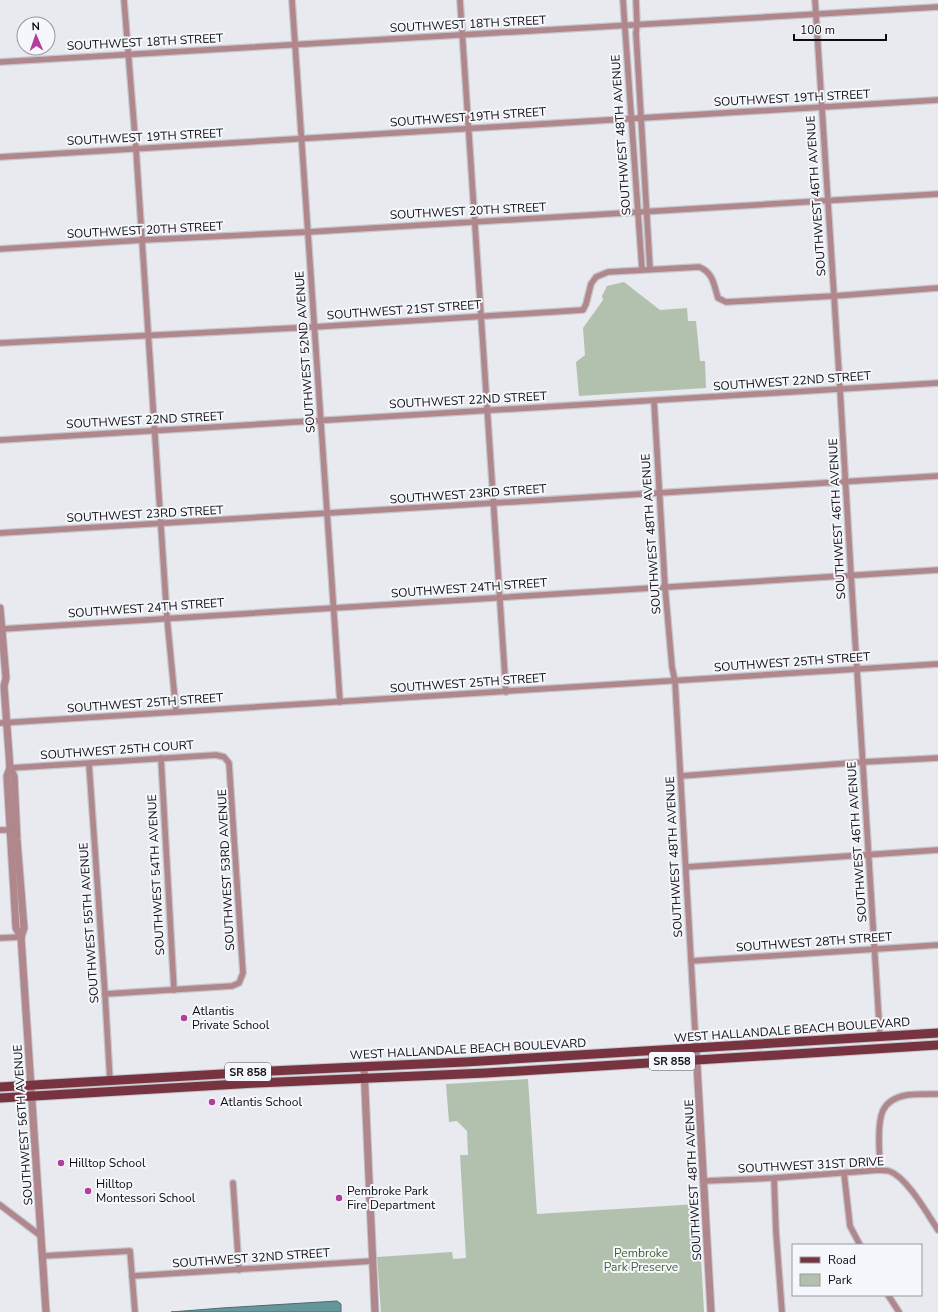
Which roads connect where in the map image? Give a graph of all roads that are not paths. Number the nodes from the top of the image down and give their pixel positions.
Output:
1 (124, 0) edge
2 (292, 0) edge
3 (460, 0) edge
4 (623, 0) edge
5 (636, 0) edge
6 (815, 0) edge
7 (938, 7) edge
8 (816, 15) junction
9 (625, 25) junction
10 (637, 25) junction
11 (462, 36) junction
12 (295, 45) junction
13 (128, 54) junction
14 (0, 62) edge
15 (938, 100) edge
16 (821, 107) junction
17 (641, 117) junction
18 (631, 118) junction
19 (468, 128) junction
20 (302, 138) junction
21 (136, 148) junction
22 (0, 157) edge
23 (938, 194) edge
24 (828, 201) junction
25 (637, 212) junction
26 (647, 212) junction
27 (475, 222) junction
28 (308, 232) junction
29 (142, 240) junction
30 (0, 249) edge
31 (642, 269) junction
32 (650, 269) junction
33 (938, 288) edge
34 (834, 296) junction
35 (481, 316) junction
36 (314, 327) junction
37 (148, 335) junction
38 (0, 343) edge
39 (938, 382) edge
40 (840, 389) junction
41 (654, 401) junction
42 (487, 410) junction
43 (321, 420) junction
44 (154, 430) junction
45 (0, 440) edge
46 (938, 476) edge
47 (846, 481) junction
48 (660, 492) junction
49 (493, 503) junction
50 (327, 514) junction
51 (161, 524) junction
52 (0, 533) edge
53 (938, 570) edge
54 (851, 575) junction
55 (665, 587) junction
56 (499, 597) junction
57 (0, 608) edge
58 (334, 608) junction
59 (167, 618) junction
60 (2, 629) junction
61 (938, 664) edge
62 (857, 669) junction
63 (0, 680) edge
64 (675, 681) junction
65 (4, 686) junction
66 (506, 692) junction
67 (340, 702) junction
68 (176, 711) junction
69 (4, 723) edge
70 (224, 757) joint
71 (161, 758) junction
72 (938, 758) edge
73 (863, 762) junction
74 (89, 764) junction
75 (10, 768) junction
76 (681, 776) junction
77 (0, 830) edge
78 (14, 830) junction
79 (938, 850) edge
80 (869, 854) junction
81 (686, 867) junction
82 (21, 937) junction
83 (0, 938) edge
84 (938, 945) edge
85 (874, 949) junction
86 (692, 961) junction
87 (174, 990) junction
88 (105, 994) junction
89 (938, 1034) edge
90 (880, 1037) junction
91 (938, 1045) edge
92 (696, 1048) junction
93 (882, 1048) junction
94 (811, 1053) junction
95 (697, 1059) junction
96 (465, 1062) junction
97 (364, 1067) junction
98 (486, 1073) junction
99 (365, 1078) junction
100 (110, 1081) junction
101 (32, 1085) junction
102 (0, 1087) edge
103 (938, 1094) edge
104 (32, 1097) junction
105 (0, 1098) edge
106 (880, 1170) junction
107 (844, 1173) junction
108 (774, 1178) junction
109 (704, 1181) junction
110 (233, 1183) dead end
111 (0, 1205) edge
112 (938, 1230) edge
113 (41, 1236) junction
114 (859, 1244) edge
115 (42, 1256) junction
116 (373, 1261) junction
117 (238, 1270) junction
118 (132, 1276) junction
119 (889, 1296) edge
120 (46, 1312) edge
121 (135, 1312) edge
122 (375, 1312) edge
123 (711, 1312) edge
124 (782, 1312) edge
125 (899, 1312) edge

1 - 13 street
2 - 12 street, SOUTHWEST 52ND AVENUE
3 - 11 street
4 - 9 street, SOUTHWEST 48TH AVENUE
5 - 10 street, SOUTHWEST 48TH AVENUE
6 - 8 street, SOUTHWEST 46TH AVENUE
7 - 8 street, SOUTHWEST 18TH STREET
8 - 10 street, SOUTHWEST 18TH STREET
8 - 16 street, SOUTHWEST 46TH AVENUE
9 - 10 street, SOUTHWEST 18TH STREET
9 - 11 street, SOUTHWEST 18TH STREET
9 - 18 street, SOUTHWEST 48TH AVENUE
10 - 17 street, SOUTHWEST 48TH AVENUE
11 - 12 street, SOUTHWEST 18TH STREET
11 - 19 street
12 - 13 street, SOUTHWEST 18TH STREET
12 - 20 street, SOUTHWEST 52ND AVENUE
13 - 14 street, SOUTHWEST 18TH STREET
13 - 21 street
15 - 16 street, SOUTHWEST 19TH STREET
16 - 17 street, SOUTHWEST 19TH STREET
16 - 24 street, SOUTHWEST 46TH AVENUE
17 - 18 street, SOUTHWEST 19TH STREET
17 - 26 street, SOUTHWEST 48TH AVENUE
18 - 19 street, SOUTHWEST 19TH STREET
18 - 25 street, SOUTHWEST 48TH AVENUE
19 - 20 street, SOUTHWEST 19TH STREET
19 - 27 street
20 - 21 street, SOUTHWEST 19TH STREET
20 - 28 street, SOUTHWEST 52ND AVENUE
21 - 22 street, SOUTHWEST 19TH STREET
21 - 29 street
23 - 24 street, SOUTHWEST 20TH STREET
24 - 26 street, SOUTHWEST 20TH STREET
24 - 34 street, SOUTHWEST 46TH AVENUE
25 - 26 street, SOUTHWEST 20TH STREET
25 - 27 street, SOUTHWEST 20TH STREET
25 - 31 street, SOUTHWEST 48TH AVENUE
26 - 32 street, SOUTHWEST 48TH AVENUE
27 - 28 street, SOUTHWEST 20TH STREET
27 - 35 street
28 - 29 street, SOUTHWEST 20TH STREET
28 - 36 street, SOUTHWEST 52ND AVENUE
29 - 30 street, SOUTHWEST 20TH STREET
29 - 37 street
31 - 32 street
31 - 35 street, SOUTHWEST 21ST STREET
32 - 34 street
33 - 34 street
34 - 40 street, SOUTHWEST 46TH AVENUE
35 - 36 street, SOUTHWEST 21ST STREET
35 - 42 street
36 - 37 street, SOUTHWEST 21ST STREET
36 - 43 street, SOUTHWEST 52ND AVENUE
37 - 38 street, SOUTHWEST 21ST STREET
37 - 44 street
39 - 40 street, SOUTHWEST 22ND STREET
40 - 41 street, SOUTHWEST 22ND STREET
40 - 47 street, SOUTHWEST 46TH AVENUE
41 - 42 street, SOUTHWEST 22ND STREET
41 - 48 street, SOUTHWEST 48TH AVENUE
42 - 43 street, SOUTHWEST 22ND STREET
42 - 49 street
43 - 44 street, SOUTHWEST 22ND STREET
43 - 50 street, SOUTHWEST 52ND AVENUE
44 - 45 street, SOUTHWEST 22ND STREET
44 - 51 street
46 - 47 street, SOUTHWEST 23RD STREET
47 - 48 street, SOUTHWEST 23RD STREET
47 - 54 street, SOUTHWEST 46TH AVENUE
48 - 49 street, SOUTHWEST 23RD STREET
48 - 55 street, SOUTHWEST 48TH AVENUE
49 - 50 street, SOUTHWEST 23RD STREET
49 - 56 street
50 - 51 street, SOUTHWEST 23RD STREET
50 - 58 street, SOUTHWEST 52ND AVENUE
51 - 52 street, SOUTHWEST 23RD STREET
51 - 59 street
53 - 54 street, SOUTHWEST 24TH STREET
54 - 55 street, SOUTHWEST 24TH STREET
54 - 62 street, SOUTHWEST 46TH AVENUE
55 - 56 street, SOUTHWEST 24TH STREET
55 - 64 street, SOUTHWEST 48TH AVENUE
56 - 58 street, SOUTHWEST 24TH STREET
56 - 66 street
57 - 60 street, SOUTHWEST 56TH AVENUE
58 - 59 street, SOUTHWEST 24TH STREET
58 - 67 street, SOUTHWEST 52ND AVENUE
59 - 60 street, SOUTHWEST 24TH STREET
59 - 68 street
60 - 65 street, SOUTHWEST 56TH AVENUE
61 - 62 street, SOUTHWEST 25TH STREET
62 - 64 street, SOUTHWEST 25TH STREET
62 - 73 street, SOUTHWEST 46TH AVENUE
63 - 65 street, SOUTHWEST 56TH AVENUE
64 - 66 street, SOUTHWEST 25TH STREET
64 - 76 street, SOUTHWEST 48TH AVENUE
65 - 69 street, SOUTHWEST 56TH AVENUE
66 - 67 street, SOUTHWEST 25TH STREET
67 - 68 street, SOUTHWEST 25TH STREET
68 - 69 street, SOUTHWEST 25TH STREET
69 - 75 street, SOUTHWEST 56TH AVENUE
70 - 71 street, SOUTHWEST 25TH COURT
70 - 87 street, SOUTHWEST 53RD AVENUE
71 - 74 street, SOUTHWEST 25TH COURT
71 - 87 street, SOUTHWEST 54TH AVENUE
72 - 73 street
73 - 76 street
73 - 80 street, SOUTHWEST 46TH AVENUE
74 - 75 street, SOUTHWEST 25TH COURT
74 - 88 street, SOUTHWEST 55TH AVENUE
75 - 78 street, SOUTHWEST 56TH AVENUE
76 - 81 street, SOUTHWEST 48TH AVENUE
77 - 78 street
78 - 82 street, SOUTHWEST 56TH AVENUE
79 - 80 street
80 - 81 street
80 - 85 street, SOUTHWEST 46TH AVENUE
81 - 86 street, SOUTHWEST 48TH AVENUE
82 - 83 street
82 - 101 street, SOUTHWEST 56TH AVENUE
84 - 85 street, SOUTHWEST 28TH STREET
85 - 86 street, SOUTHWEST 28TH STREET
85 - 90 street, SOUTHWEST 46TH AVENUE
86 - 92 street, SOUTHWEST 48TH AVENUE
87 - 88 street
88 - 100 street, SOUTHWEST 55TH AVENUE
89 - 90 main road, WEST HALLANDALE BEACH BOULEVARD / SR 858
89 - 93 main road
90 - 92 main road, WEST HALLANDALE BEACH BOULEVARD / SR 858
90 - 94 main road
91 - 93 main road, WEST HALLANDALE BEACH BOULEVARD / SR 858
92 - 95 street, SOUTHWEST 48TH AVENUE
92 - 96 main road, WEST HALLANDALE BEACH BOULEVARD / SR 858
93 - 94 main road, WEST HALLANDALE BEACH BOULEVARD / SR 858
94 - 95 main road, WEST HALLANDALE BEACH BOULEVARD / SR 858
95 - 98 main road, WEST HALLANDALE BEACH BOULEVARD / SR 858
95 - 109 street, SOUTHWEST 48TH AVENUE
96 - 97 main road, WEST HALLANDALE BEACH BOULEVARD / SR 858
96 - 98 main road
97 - 99 street
97 - 100 main road, WEST HALLANDALE BEACH BOULEVARD / SR 858
98 - 99 main road, WEST HALLANDALE BEACH BOULEVARD / SR 858
99 - 104 main road, WEST HALLANDALE BEACH BOULEVARD / SR 858
99 - 116 street
100 - 101 main road, WEST HALLANDALE BEACH BOULEVARD / SR 858
101 - 102 main road, WEST HALLANDALE BEACH BOULEVARD / SR 858
101 - 104 street, SOUTHWEST 56TH AVENUE
103 - 106 street
104 - 105 main road, WEST HALLANDALE BEACH BOULEVARD / SR 858
104 - 113 street, SOUTHWEST 56TH AVENUE
106 - 107 street, SOUTHWEST 31ST DRIVE
106 - 112 street, SOUTHWEST 31ST DRIVE
107 - 108 street, SOUTHWEST 31ST DRIVE
107 - 114 street
108 - 109 street, SOUTHWEST 31ST DRIVE
108 - 124 street
109 - 123 street, SOUTHWEST 48TH AVENUE
110 - 117 street
111 - 113 street
113 - 115 street, SOUTHWEST 56TH AVENUE
115 - 118 street
115 - 120 street, SOUTHWEST 56TH AVENUE
116 - 117 street, SOUTHWEST 32ND STREET
116 - 122 street
117 - 118 street, SOUTHWEST 32ND STREET
118 - 121 street
119 - 125 street

